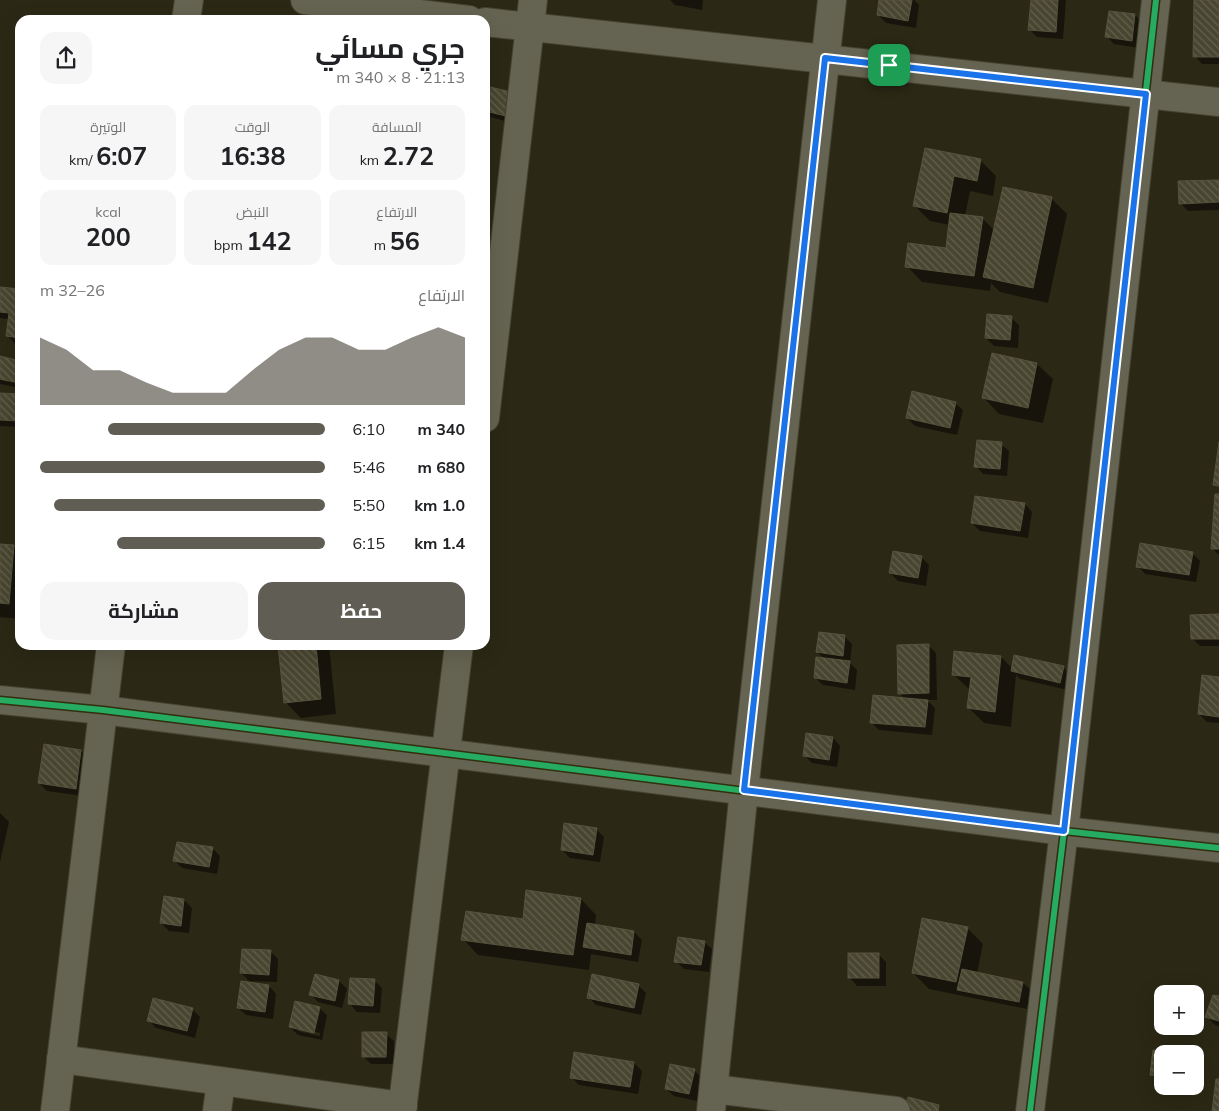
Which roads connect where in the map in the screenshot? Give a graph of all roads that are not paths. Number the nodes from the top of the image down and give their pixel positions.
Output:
1 (189, 0) edge
2 (305, 0) edge
3 (533, 0) edge
4 (832, 0) edge
5 (1156, 0) edge
6 (187, 15) edge
7 (428, 15) edge
8 (490, 23) edge
9 (530, 27) junction
10 (825, 58) junction
11 (1146, 94) junction
12 (1219, 102) edge
13 (490, 375) edge
14 (110, 650) edge
15 (458, 650) edge
16 (0, 700) edge
17 (103, 710) junction
18 (446, 753) junction
19 (744, 790) junction
20 (1064, 831) junction
21 (1219, 848) edge
22 (61, 1059) junction
23 (221, 1082) junction
24 (713, 1100) edge
25 (402, 1108) edge
26 (55, 1111) edge
27 (217, 1111) edge
28 (896, 1111) edge
29 (1030, 1111) edge

1 - 6 street
2 - 7 street
3 - 9 street
4 - 10 street
5 - 11 street
8 - 9 street
9 - 10 street
9 - 13 street
10 - 11 street
10 - 19 street
11 - 12 street
11 - 20 street
14 - 17 street
15 - 18 street
16 - 17 street
17 - 18 street
17 - 22 street
18 - 19 street
18 - 25 street
19 - 20 street
19 - 24 street
20 - 21 street
20 - 29 street
22 - 23 street
22 - 26 street
23 - 25 street
23 - 27 street
24 - 28 street

